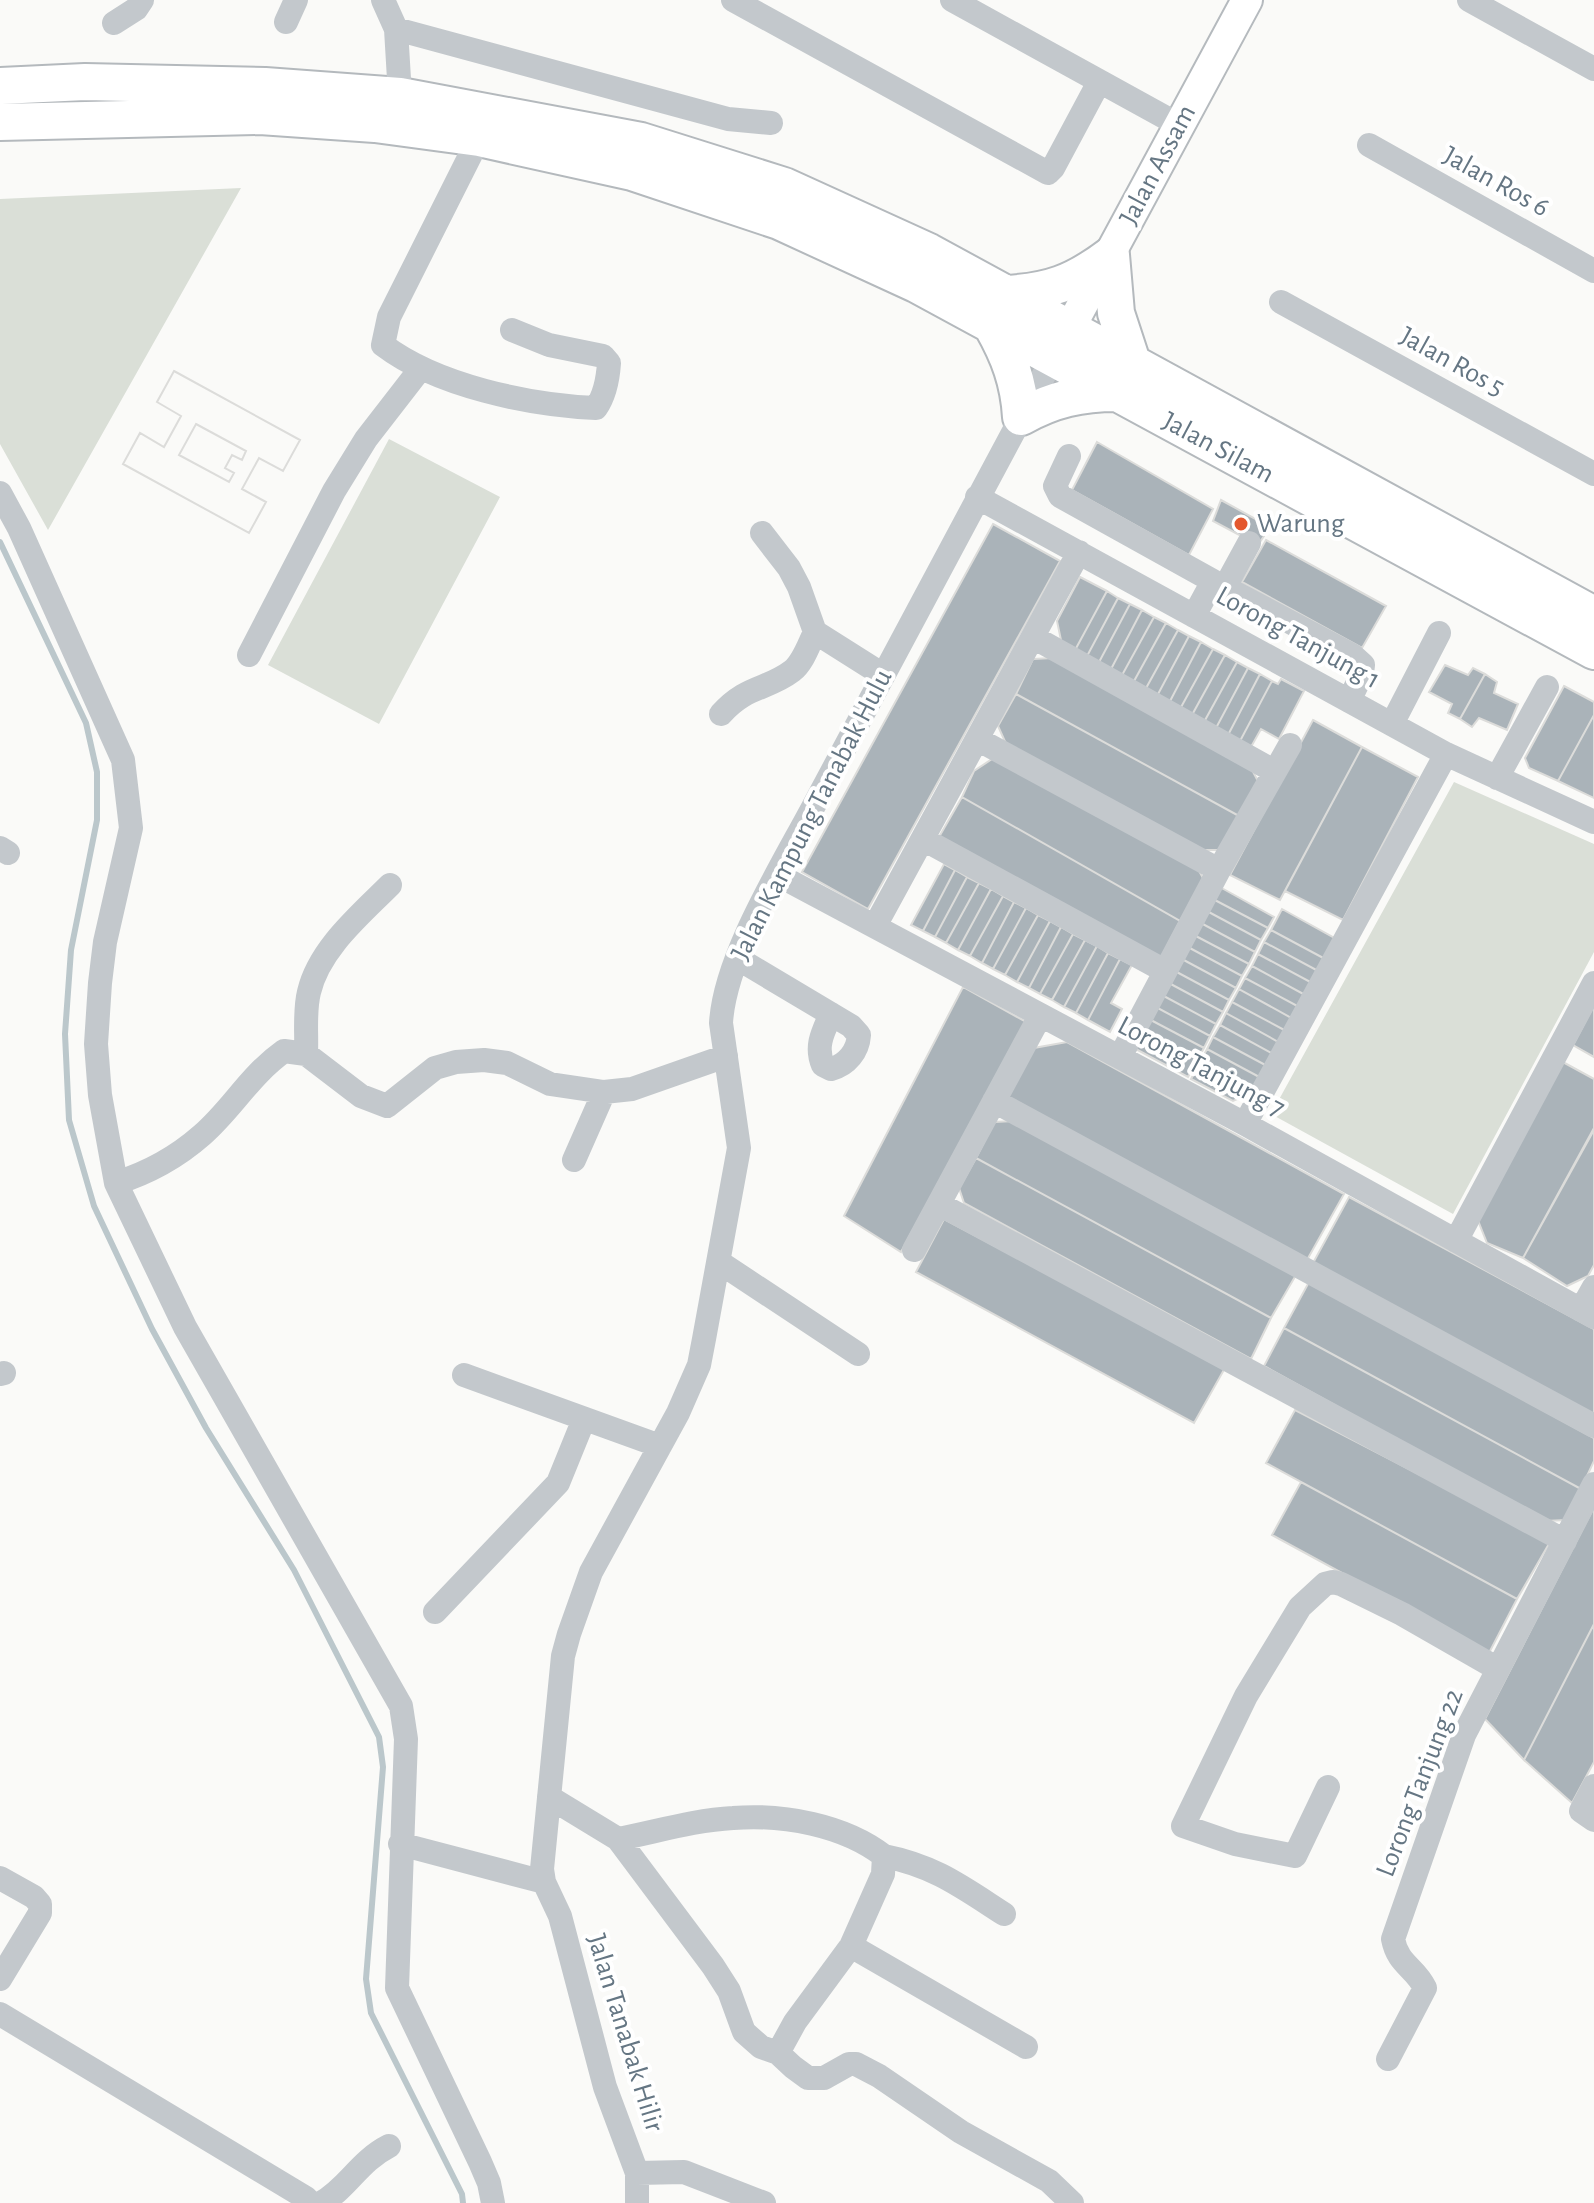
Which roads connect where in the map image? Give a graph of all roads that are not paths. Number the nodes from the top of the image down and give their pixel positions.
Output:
1 (142, 0) edge
2 (733, 0) edge
3 (952, 0) edge
4 (1247, 0) edge
5 (1469, 0) edge
6 (989, 9) edge
7 (394, 10) edge
8 (114, 23) dead end
9 (1594, 69) edge
10 (1099, 82) junction
11 (0, 86) edge
12 (400, 96) junction
13 (0, 122) edge
14 (771, 123) dead end
15 (1179, 125) junction
16 (479, 138) junction
17 (1369, 145) dead end
18 (1111, 255) junction
19 (1594, 271) edge
20 (1281, 302) dead end
21 (998, 310) junction
22 (512, 330) dead end
23 (1061, 344) junction
24 (421, 368) junction
25 (1125, 379) junction
26 (1021, 417) junction
27 (1069, 456) dead end
28 (1594, 474) edge
29 (0, 493) edge
30 (977, 497) junction
31 (762, 533) dead end
32 (1249, 543) dead end
33 (1079, 552) junction
34 (1219, 584) junction
35 (1594, 615) edge
36 (1194, 616) junction
37 (815, 632) junction
38 (1439, 633) dead end
39 (1033, 637) junction
40 (1594, 651) edge
41 (249, 655) dead end
42 (883, 675) junction
43 (1547, 687) dead end
44 (1349, 701) junction
45 (721, 714) dead end
46 (1392, 724) junction
47 (977, 739) junction
48 (1290, 745) dead end
49 (1446, 754) junction
50 (1274, 771) junction
51 (1497, 778) junction
52 (1594, 822) edge
53 (923, 839) junction
54 (1219, 870) junction
55 (778, 875) junction
56 (390, 885) dead end
57 (875, 926) junction
58 (737, 958) junction
59 (1165, 971) junction
60 (1594, 983) edge
61 (831, 1014) dead end
62 (1040, 1016) junction
63 (306, 1054) junction
64 (726, 1056) junction
65 (1120, 1057) junction
66 (604, 1092) junction
67 (994, 1101) junction
68 (1245, 1124) junction
69 (574, 1160) dead end
70 (116, 1183) junction
71 (939, 1204) junction
72 (1456, 1241) junction
73 (914, 1250) dead end
74 (719, 1262) junction
75 (1594, 1287) edge
76 (1587, 1314) edge
77 (858, 1354) dead end
78 (464, 1375) dead end
79 (584, 1419) junction
80 (1594, 1426) edge
81 (660, 1446) junction
82 (1594, 1484) edge
83 (1565, 1541) junction
84 (435, 1612) dead end
85 (1498, 1669) junction
86 (1594, 1786) edge
87 (1328, 1787) dead end
88 (549, 1797) junction
89 (1588, 1815) edge
90 (618, 1839) junction
91 (400, 1844) junction
92 (884, 1856) junction
93 (0, 1878) edge
94 (544, 1882) junction
95 (1004, 1914) dead end
96 (851, 1946) junction
97 (0, 1979) edge
98 (0, 2014) edge
99 (1026, 2047) dead end
100 (778, 2053) junction
101 (1388, 2059) dead end
102 (389, 2146) dead end
103 (637, 2173) junction
104 (310, 2203) edge
105 (321, 2203) edge
106 (493, 2203) edge
107 (637, 2203) edge
108 (764, 2203) edge
109 (1072, 2203) edge

1 - 8 street
2 - 10 street
3 - 6 street
4 - 15 main road, Jalan Assam
5 - 9 street
6 - 10 street
7 - 12 street
7 - 14 street
10 - 15 street
11 - 12 highway
12 - 21 highway
13 - 16 highway
15 - 18 main road, Jalan Assam
16 - 21 highway
16 - 24 street
17 - 19 street, Jalan Ros 6
18 - 21 highway
18 - 23 main road, Jalan Assam
18 - 25 highway
20 - 28 street, Jalan Ros 5
21 - 23 highway, Jalan Silam
21 - 26 highway
22 - 24 street
23 - 25 highway, Jalan Silam
23 - 26 street, Jalan Kampung Tanabak Hulu
24 - 41 street
25 - 26 highway
25 - 35 highway, Jalan Silam
25 - 40 highway, Jalan Silam
26 - 30 street, Jalan Kampung Tanabak Hulu
27 - 34 street
29 - 70 street
30 - 33 street, Lorong Tanjung 1
30 - 42 street, Jalan Kampung Tanabak Hulu
31 - 37 street
32 - 34 street
33 - 36 street, Lorong Tanjung 1
33 - 39 street
34 - 36 street
34 - 44 street
36 - 44 street, Lorong Tanjung 1
37 - 42 street
37 - 45 street
38 - 46 street
39 - 47 street
39 - 50 street
42 - 55 street, Jalan Kampung Tanabak Hulu
43 - 51 street
44 - 46 street, Lorong Tanjung 1
46 - 49 street, Lorong Tanjung 1
47 - 53 street
47 - 54 street
48 - 50 street
49 - 51 street, Lorong Tanjung 1
49 - 68 street
50 - 54 street
51 - 52 street, Lorong Tanjung 1
53 - 57 street
53 - 59 street
54 - 59 street
55 - 57 street, Lorong Tanjung 7
55 - 58 street, Jalan Kampung Tanabak Hulu
56 - 63 street
57 - 62 street, Lorong Tanjung 7
58 - 61 street
58 - 64 street, Jalan Kampung Tanabak Hulu
59 - 65 street
60 - 72 street
62 - 65 street, Lorong Tanjung 7
62 - 67 street
63 - 66 street
63 - 70 street
64 - 66 street
64 - 74 street, Jalan Kampung Tanabak Hulu
65 - 68 street, Lorong Tanjung 7
66 - 69 street
67 - 71 street
67 - 80 street
68 - 72 street, Lorong Tanjung 7
70 - 91 street
71 - 73 street
71 - 83 street
72 - 76 street, Lorong Tanjung 7
74 - 77 street
74 - 81 street, Jalan Kampung Tanabak Hulu
75 - 76 street
78 - 79 street
79 - 81 street
79 - 84 street
81 - 88 street, Jalan Kampung Tanabak Hulu
82 - 83 street, Lorong Tanjung 22
83 - 85 street, Lorong Tanjung 22
85 - 87 street
85 - 101 street, Lorong Tanjung 22
86 - 89 street
88 - 90 street
88 - 94 street, Jalan Kampung Tanabak Hulu
90 - 92 street
90 - 100 street
91 - 94 street
91 - 106 street
92 - 95 street
92 - 96 street
93 - 97 street
94 - 103 street, Jalan Tanabak Hilir
96 - 99 street
96 - 100 street
98 - 104 street
100 - 109 street
102 - 105 street
103 - 107 street, Jalan Tanabak Hilir
103 - 108 street

